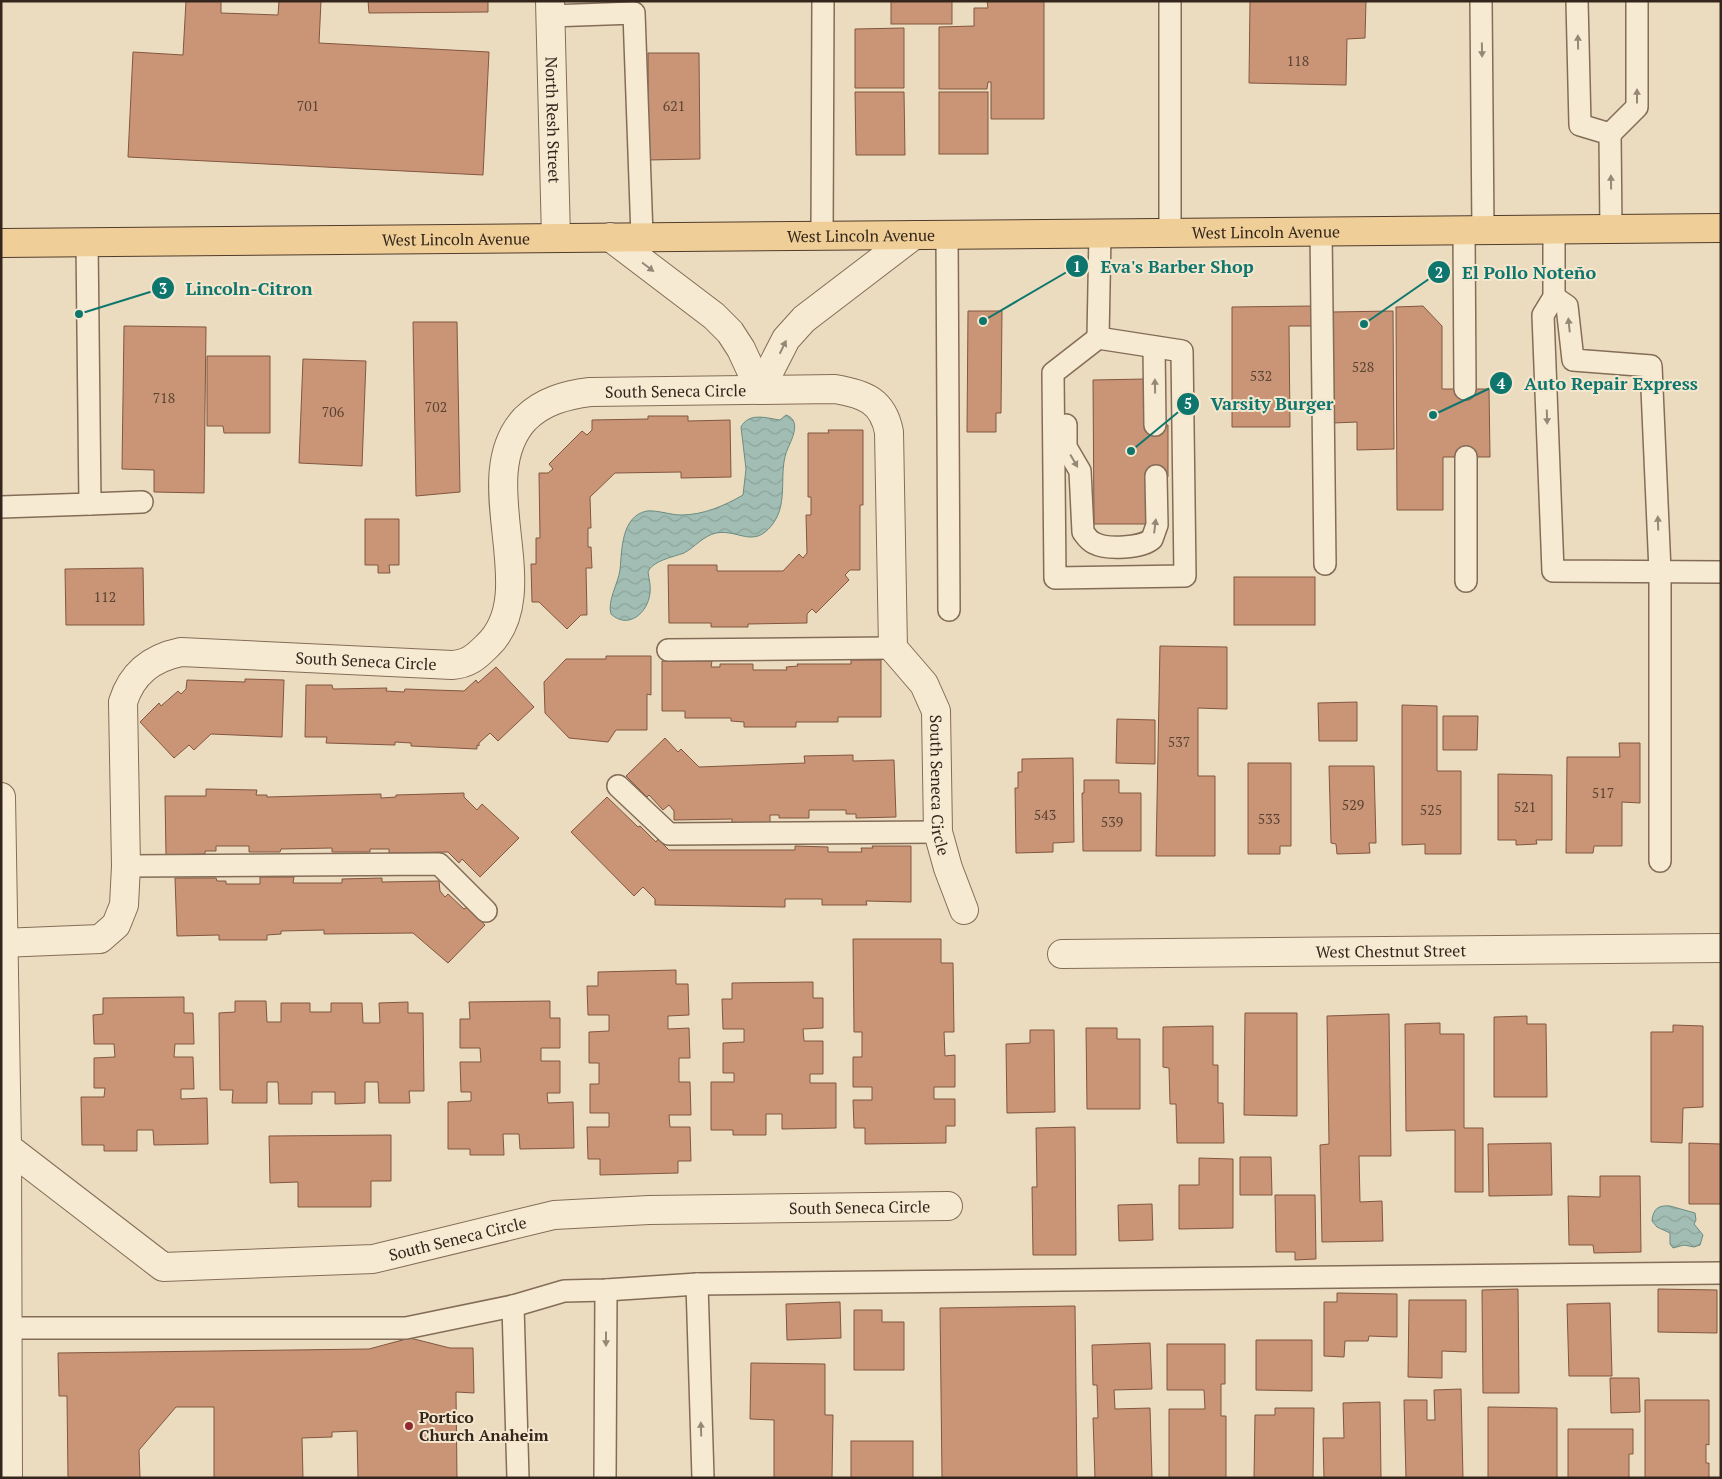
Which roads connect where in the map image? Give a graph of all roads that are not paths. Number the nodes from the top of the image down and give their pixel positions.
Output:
1 (823, 1) edge
2 (1170, 1) edge
3 (1481, 1) edge
4 (1578, 1) edge
5 (1637, 1) edge
6 (550, 9) edge
7 (1610, 134) junction
8 (1721, 228) edge
9 (1321, 231) junction
10 (1554, 231) junction
11 (1611, 231) junction
12 (1473, 232) junction
13 (947, 234) junction
14 (1100, 234) junction
15 (1170, 234) junction
16 (914, 235) junction
17 (642, 236) junction
18 (822, 236) junction
19 (610, 237) junction
20 (556, 238) junction
21 (1, 242) edge
22 (87, 242) junction
23 (1554, 297) junction
24 (1098, 338) junction
25 (1154, 347) junction
26 (1067, 362) junction
27 (1465, 389) dead end
28 (760, 390) junction
29 (1155, 425) dead end
30 (1466, 457) dead end
31 (1156, 476) dead end
32 (142, 502) dead end
33 (90, 504) junction
34 (1, 507) edge
35 (1324, 564) dead end
36 (1660, 572) junction
37 (1721, 572) edge
38 (1466, 581) dead end
39 (949, 610) dead end
40 (893, 648) junction
41 (668, 650) dead end
42 (618, 786) dead end
43 (1, 797) edge
44 (938, 832) junction
45 (1660, 861) dead end
46 (126, 866) junction
47 (964, 910) dead end
48 (486, 911) dead end
49 (3, 944) edge
50 (1721, 948) edge
51 (1062, 954) dead end
52 (7, 1147) junction
53 (948, 1206) dead end
54 (1721, 1273) edge
55 (697, 1284) junction
56 (606, 1290) junction
57 (513, 1306) junction
58 (4, 1328) edge
59 (8, 1478) edge
60 (518, 1478) edge
61 (605, 1478) edge
62 (703, 1478) edge

1 - 18 lane
2 - 15 lane
3 -> 12 lane
7 -> 4 lane
7 -> 5 lane
6 - 17 lane
6 - 20 street, North Resh Street
11 -> 7 lane
8 - 11 main road, West Lincoln Avenue
9 - 12 main road, West Lincoln Avenue
9 - 15 main road, West Lincoln Avenue
9 - 35 lane
10 - 11 main road, West Lincoln Avenue
10 - 12 main road, West Lincoln Avenue
10 - 23 lane
12 - 27 lane
13 - 14 main road, West Lincoln Avenue
13 - 16 main road, West Lincoln Avenue
13 - 39 lane
14 - 15 main road, West Lincoln Avenue
14 - 24 lane
16 - 18 main road, West Lincoln Avenue
28 -> 16 street, South Seneca Circle
17 - 18 main road, West Lincoln Avenue
17 - 19 main road, West Lincoln Avenue
19 - 20 main road, West Lincoln Avenue
19 -> 28 street, South Seneca Circle
20 - 22 main road, West Lincoln Avenue
21 - 22 main road, West Lincoln Avenue
22 - 33 lane
36 -> 23 lane
23 -> 36 lane
24 - 25 lane
24 - 26 lane
25 - 26 lane
29 -> 25 lane
26 -> 31 lane
28 - 40 street, South Seneca Circle
28 - 46 street, South Seneca Circle
30 - 38 lane
32 - 33 lane
33 - 34 lane
36 - 37 lane
36 - 45 lane
40 - 41 lane
40 - 44 street, South Seneca Circle
42 - 44 lane
43 - 49 street
44 - 47 street, South Seneca Circle
46 - 48 lane
46 - 49 street, South Seneca Circle
49 - 52 street
50 - 51 street, West Chestnut Street
52 - 53 street, South Seneca Circle
52 - 58 street
54 - 55 lane
55 - 56 lane
62 -> 55 lane
56 - 57 lane
56 -> 61 lane
57 - 58 lane
57 - 60 lane
58 - 59 street

